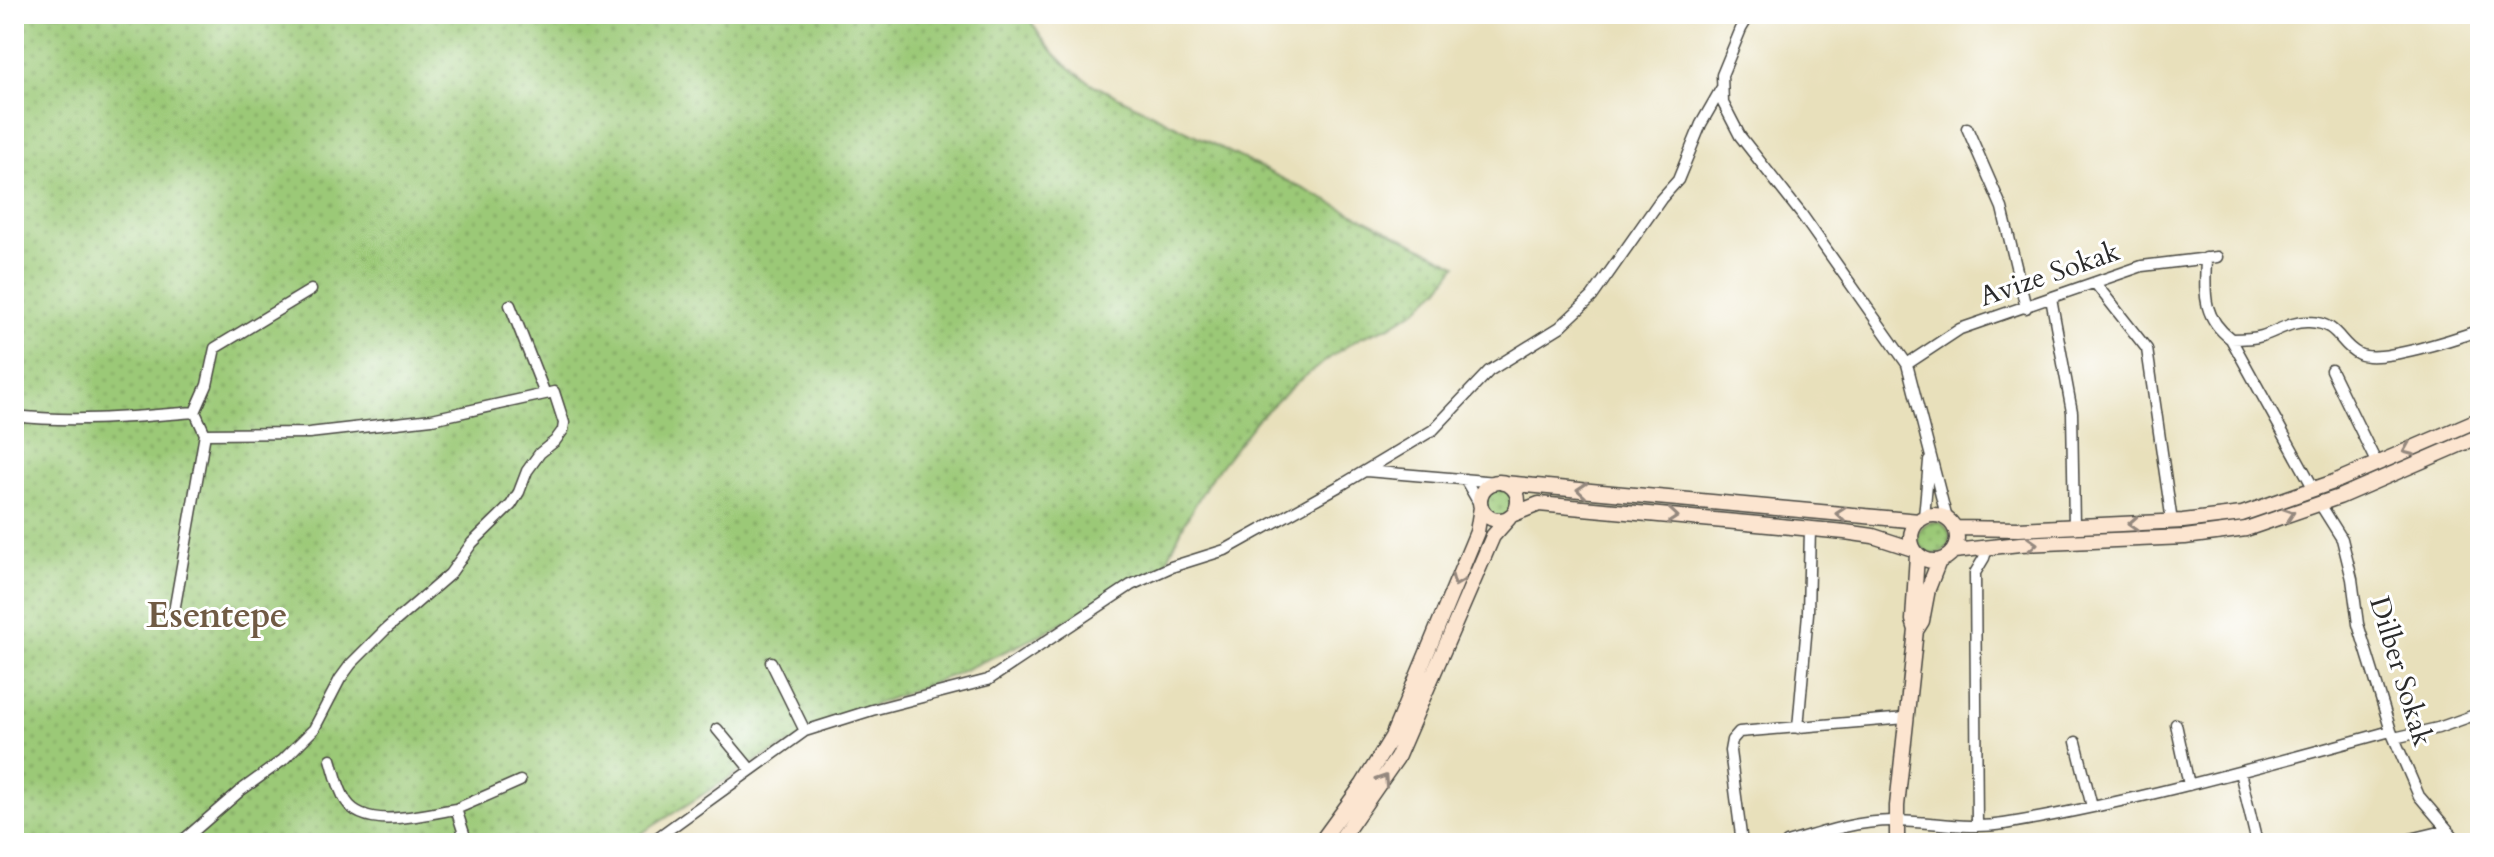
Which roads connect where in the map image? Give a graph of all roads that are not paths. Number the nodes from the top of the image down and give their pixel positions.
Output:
1 (1750, 14) edge
2 (1721, 89) junction
3 (1967, 128) dead end
4 (2095, 283) junction
5 (311, 290) dead end
6 (2051, 298) junction
7 (510, 305) dead end
8 (2026, 308) junction
9 (2480, 330) edge
10 (2231, 339) junction
11 (1907, 364) junction
12 (2331, 370) dead end
13 (545, 394) junction
14 (195, 412) junction
15 (14, 416) edge
16 (2480, 419) edge
17 (205, 434) junction
18 (2480, 436) edge
19 (1930, 451) junction
20 (2377, 464) junction
21 (1366, 471) junction
22 (1465, 479) junction
23 (1500, 483) junction
24 (2314, 489) junction
25 (2320, 504) junction
26 (1481, 507) junction
27 (1512, 516) junction
28 (1921, 519) junction
29 (2172, 522) junction
30 (1951, 523) junction
31 (2074, 526) junction
32 (1810, 529) junction
33 (1987, 548) junction
34 (1915, 551) junction
35 (1954, 551) junction
36 (1939, 561) junction
37 (172, 623) dead end
38 (1916, 630) junction
39 (771, 662) dead end
40 (2480, 713) edge
41 (1906, 718) junction
42 (2176, 724) dead end
43 (1798, 728) junction
44 (717, 729) dead end
45 (805, 731) junction
46 (2392, 735) junction
47 (2076, 742) dead end
48 (331, 759) dead end
49 (751, 770) junction
50 (2240, 772) junction
51 (520, 781) dead end
52 (2189, 785) junction
53 (2092, 807) junction
54 (456, 809) junction
55 (1897, 821) junction
56 (1977, 826) junction
57 (2448, 830) junction
58 (180, 843) edge
59 (467, 843) edge
60 (650, 843) edge
61 (1320, 843) edge
62 (1338, 843) edge
63 (1742, 843) edge
64 (1787, 843) edge
65 (1897, 843) edge
66 (2257, 843) edge
67 (2394, 843) edge
68 (2459, 843) edge

1 - 2 street
2 - 11 street
2 - 21 street
3 - 8 street
4 - 6 street, Avize Sokak
4 - 10 street, Avize Sokak
4 - 29 street
5 - 14 street
6 - 8 street, Avize Sokak
6 - 31 street
7 - 13 street
8 - 11 street, Avize Sokak
9 - 10 street
10 - 24 street
11 - 19 street
12 - 20 street
13 - 17 street
13 - 58 street
14 - 15 street
14 - 17 street
16 -> 20 street
17 - 37 street
18 - 25 street
19 - 28 street
19 - 30 street
20 - 24 street
21 - 22 street
21 - 45 street
22 - 23 street
22 - 26 street
23 - 26 street
23 - 27 street
28 -> 23 street
24 - 29 street
33 -> 25 street
25 - 46 street, Dilber Sokak
26 - 27 street
26 -> 61 street
27 -> 32 street
62 -> 27 street
28 - 30 street
28 - 34 street
29 -> 31 street
30 - 31 street
30 - 35 street
32 - 34 street
32 - 43 street
33 - 35 street
33 - 56 street
34 - 36 street
34 - 38 street
35 - 36 street
36 - 38 street
38 - 41 street
39 - 45 street
40 - 46 street
41 - 43 street
41 - 55 street
42 - 52 street
43 - 63 street
44 - 49 street
45 - 49 street
46 - 50 street
46 - 57 street, Dilber Sokak
47 - 53 street
48 - 54 street
49 - 60 street
50 - 52 street
50 - 66 street
51 - 54 street
52 - 53 street
53 - 56 street
54 - 59 street
55 - 56 street
55 - 64 street
55 - 65 street
57 - 67 street
57 - 68 street, Dilber Sokak

